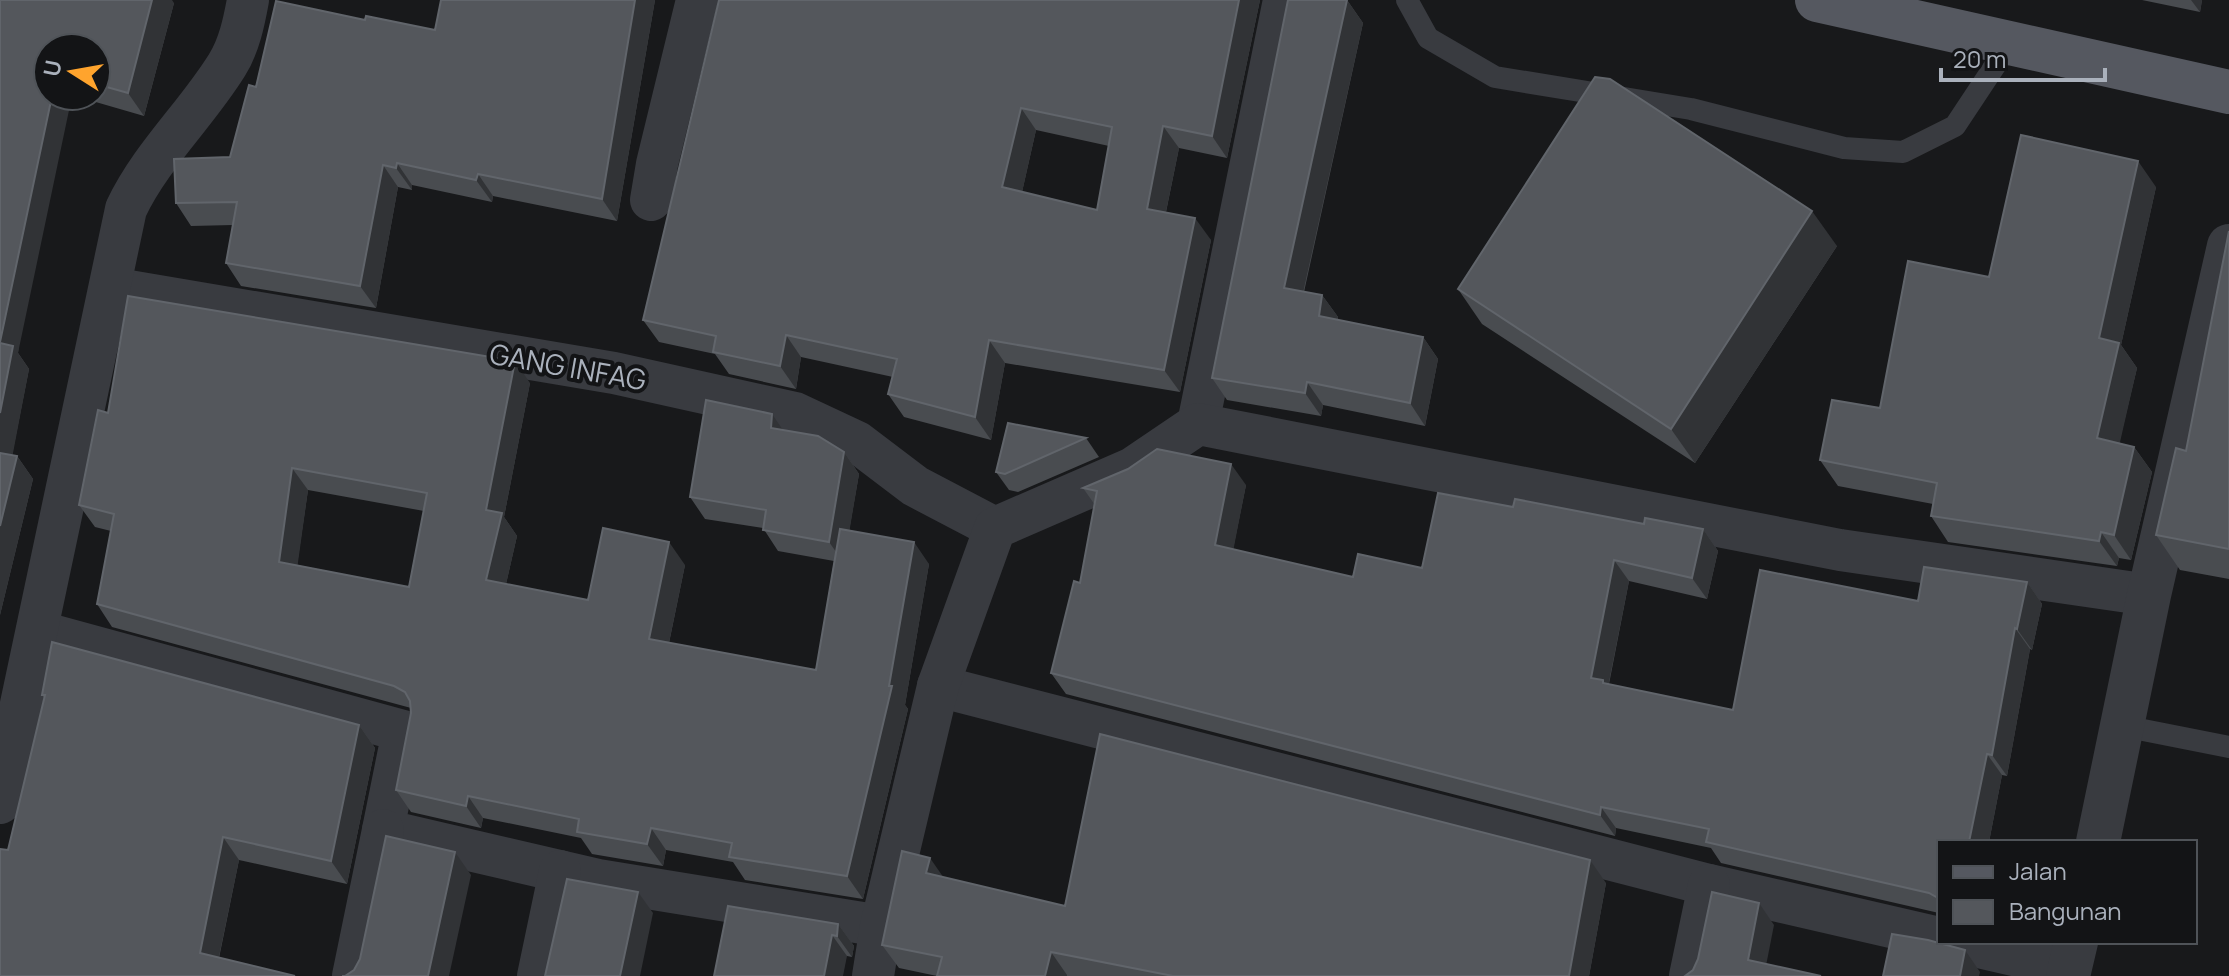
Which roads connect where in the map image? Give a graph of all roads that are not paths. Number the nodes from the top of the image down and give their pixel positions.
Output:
1 (248, 0) edge
2 (697, 0) edge
3 (1284, 0) edge
4 (1407, 0) edge
5 (1819, 0) edge
6 (2010, 43) junction
7 (2229, 92) edge
8 (651, 200) dead end
9 (2229, 246) edge
10 (111, 288) junction
11 (1198, 424) junction
12 (995, 528) junction
13 (2149, 595) junction
14 (37, 631) junction
15 (938, 686) junction
16 (2123, 726) junction
17 (2229, 747) edge
18 (0, 803) edge
19 (383, 830) junction
20 (2098, 840) edge
21 (560, 871) junction
22 (1709, 885) junction
23 (881, 926) junction
24 (1937, 938) edge
25 (1968, 944) edge
26 (2071, 962) edge
27 (353, 976) edge
28 (538, 976) edge
29 (873, 976) edge
30 (1690, 976) edge

1 - 10 street
2 - 8 street
3 - 11 street
4 - 6 lane
5 - 6 main road
6 - 7 main road
9 - 13 street
10 - 12 street, GANG INFAG
10 - 14 street
11 - 12 street
11 - 13 street
12 - 15 street
13 - 16 street
14 - 18 street
14 - 19 street
15 - 22 street
15 - 23 street
16 - 17 lane
16 - 20 street
19 - 21 street
19 - 27 street
21 - 23 street
21 - 28 street
22 - 24 street
22 - 30 street
23 - 29 street
25 - 26 street

